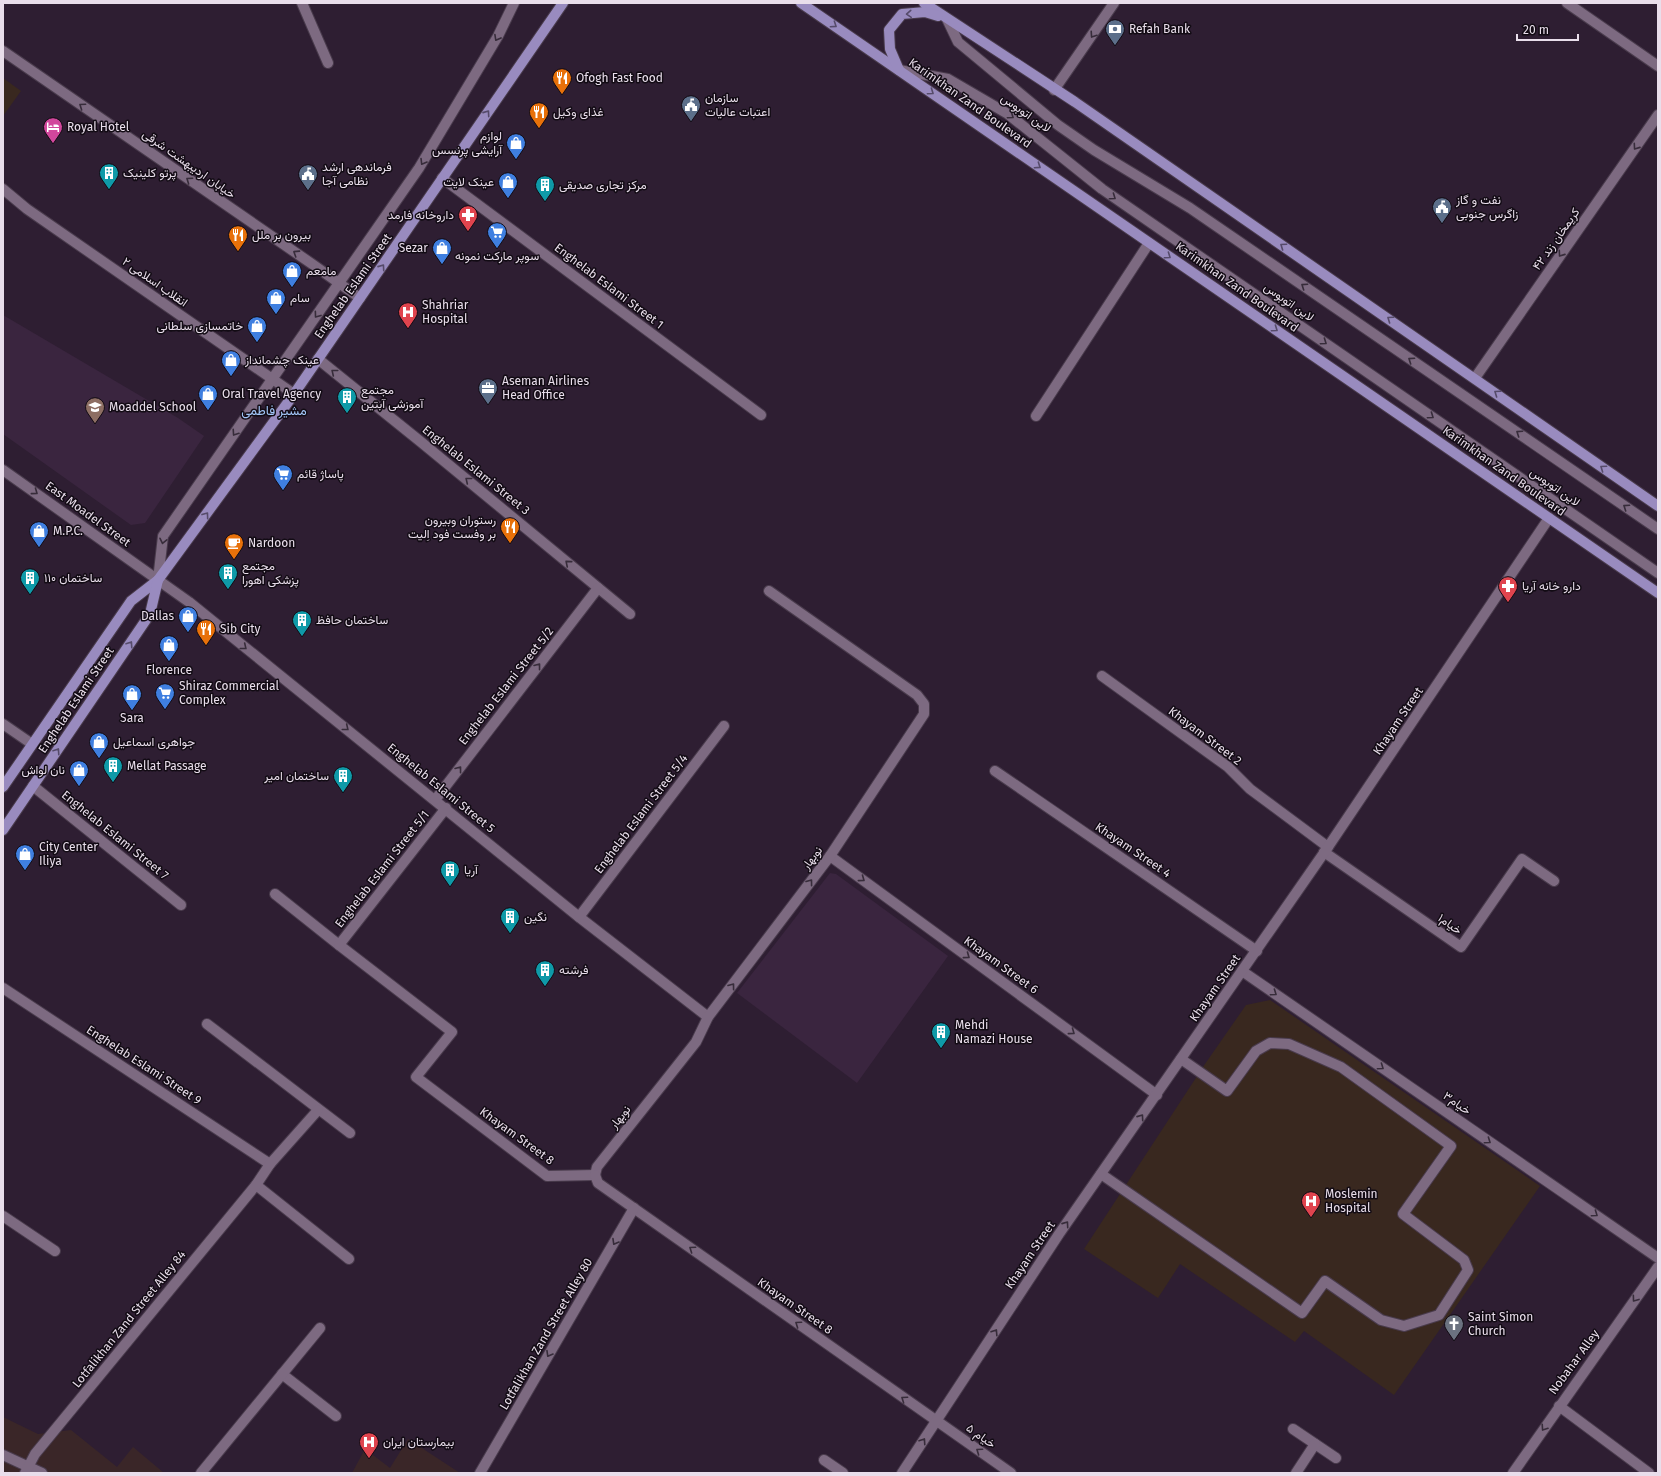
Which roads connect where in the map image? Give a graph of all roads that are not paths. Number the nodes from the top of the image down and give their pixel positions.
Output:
1 (302, 3) edge
2 (514, 3) edge
3 (563, 3) edge
4 (801, 3) edge
5 (924, 3) edge
6 (936, 3) edge
7 (1114, 3) edge
8 (1567, 3) edge
9 (947, 19) junction
10 (3, 51) edge
11 (328, 63) dead end
12 (1658, 66) edge
13 (899, 70) junction
14 (1054, 90) junction
15 (1658, 115) edge
16 (442, 178) junction
17 (3, 189) edge
18 (1149, 243) junction
19 (340, 284) junction
20 (360, 298) junction
21 (318, 359) junction
22 (1475, 378) junction
23 (271, 380) junction
24 (294, 394) junction
25 (761, 415) dead end
26 (1036, 416) dead end
27 (3, 470) edge
28 (1658, 506) edge
29 (1549, 518) junction
30 (1658, 529) edge
31 (1658, 573) edge
32 (158, 580) junction
33 (598, 588) junction
34 (769, 591) dead end
35 (1658, 593) edge
36 (630, 614) dead end
37 (1102, 676) dead end
38 (3, 724) edge
39 (724, 726) dead end
40 (32, 744) junction
41 (995, 771) dead end
42 (33, 786) junction
43 (3, 787) edge
44 (435, 800) junction
45 (446, 808) junction
46 (3, 830) edge
47 (1326, 850) junction
48 (830, 856) junction
49 (1554, 882) dead end
50 (275, 894) dead end
51 (181, 905) dead end
52 (579, 917) junction
53 (339, 945) junction
54 (1257, 951) junction
55 (1242, 971) junction
56 (3, 988) edge
57 (708, 1017) junction
58 (207, 1024) dead end
59 (1181, 1059) junction
60 (1157, 1095) junction
61 (318, 1110) junction
62 (350, 1133) dead end
63 (270, 1164) junction
64 (1101, 1174) junction
65 (595, 1175) junction
66 (256, 1185) junction
67 (634, 1208) junction
68 (3, 1216) edge
69 (55, 1251) dead end
70 (1658, 1258) edge
71 (349, 1259) dead end
72 (1658, 1267) edge
73 (320, 1328) dead end
74 (282, 1374) junction
75 (1559, 1406) junction
76 (336, 1416) dead end
77 (936, 1421) junction
78 (1293, 1429) dead end
79 (1315, 1444) junction
80 (3, 1454) edge
81 (1336, 1458) dead end
82 (824, 1460) dead end
83 (27, 1470) edge
84 (42, 1473) edge
85 (201, 1473) edge
86 (480, 1473) edge
87 (843, 1473) edge
88 (902, 1473) edge
89 (1011, 1473) edge
90 (1296, 1473) edge
91 (1513, 1473) edge
92 (1649, 1473) edge

1 - 11 street
2 -> 19 street, Enghelab Eslami Street
16 -> 3 main road, Enghelab Eslami Street
4 -> 13 main road, Karimkhan Zand Boulevard
5 - 9 main road
6 - 9 main road
7 -> 14 street
8 - 12 street
9 -> 13 main road
9 - 14 main road
30 -> 9 street, لاین اتوبوس
19 -> 10 street, خیابان اردیبهشت شرقی
13 -> 18 main road, Karimkhan Zand Boulevard
13 -> 31 street, لاین اتوبوس
22 -> 14 main road
15 -> 22 street, کریمخان زند ۴۲
20 -> 16 main road, Enghelab Eslami Street
16 - 25 street, Enghelab Eslami Street 1
17 - 23 street, ۲ انقلاب اسلامی
18 - 26 street
18 -> 29 main road, Karimkhan Zand Boulevard
19 - 20 street, خیابان اردیبهشت شرقی
19 -> 23 street, Enghelab Eslami Street
20 - 21 main road, Enghelab Eslami Street
21 - 24 main road, Enghelab Eslami Street
33 -> 21 street, Enghelab Eslami Street 3
28 -> 22 main road
23 - 24 street, ۲ انقلاب اسلامی
23 -> 32 street, Enghelab Eslami Street
32 -> 24 main road, Enghelab Eslami Street
27 -> 32 street, East Moadel Street
29 - 35 main road, Karimkhan Zand Boulevard
29 - 47 street, Khayam Street
32 - 40 main road, Enghelab Eslami Street
42 -> 32 main road, Enghelab Eslami Street
32 -> 44 street, Enghelab Eslami Street 5
33 - 36 street, Enghelab Eslami Street 3
44 -> 33 street, Enghelab Eslami Street 5/2
34 - 48 street, نوبهار
37 - 47 street, Khayam Street 2
38 - 40 street
39 - 52 street, Enghelab Eslami Street 5/4
40 - 43 main road, Enghelab Eslami Street
41 - 54 street, Khayam Street 4
42 - 46 main road, Enghelab Eslami Street
42 - 51 street, Enghelab Eslami Street 7
44 - 45 street, Enghelab Eslami Street 5
45 - 52 street, Enghelab Eslami Street 5
45 - 53 street, Enghelab Eslami Street 5/1
47 - 49 street, ۱خیام
47 - 54 street, Khayam Street
57 -> 48 street, نوبهار
48 -> 60 street, Khayam Street 6
50 - 53 street, Khayam Street 8
52 - 57 street, Enghelab Eslami Street 5
53 - 65 street, Khayam Street 8
54 - 55 street, Khayam Street
55 - 59 street, Khayam Street
55 -> 70 street, خیام۳
56 - 63 street, Enghelab Eslami Street 9
57 - 65 street, نوبهار
58 - 61 street
59 - 60 street, Khayam Street
59 - 64 street
64 -> 60 street, Khayam Street
61 - 62 street
61 - 63 street, Lotfalikhan Zand Street Alley 84
63 - 66 street, Lotfalikhan Zand Street Alley 84
77 -> 64 street, Khayam Street
65 - 67 street, Khayam Street 8
66 - 71 street
66 - 83 street, Lotfalikhan Zand Street Alley 84
77 -> 67 street, Khayam Street 8
67 -> 86 street, Lotfalikhan Zand Street Alley 80
68 - 69 street
72 -> 75 street, Nobahar Alley
73 - 74 street
74 - 76 street
74 - 85 street
75 -> 91 street, Nobahar Alley
75 - 92 street
88 -> 77 street, Khayam Street
89 -> 77 street, ۵ خیام
78 - 79 street
79 - 81 street
79 - 90 street
80 - 83 street
82 - 87 street
83 - 84 street

